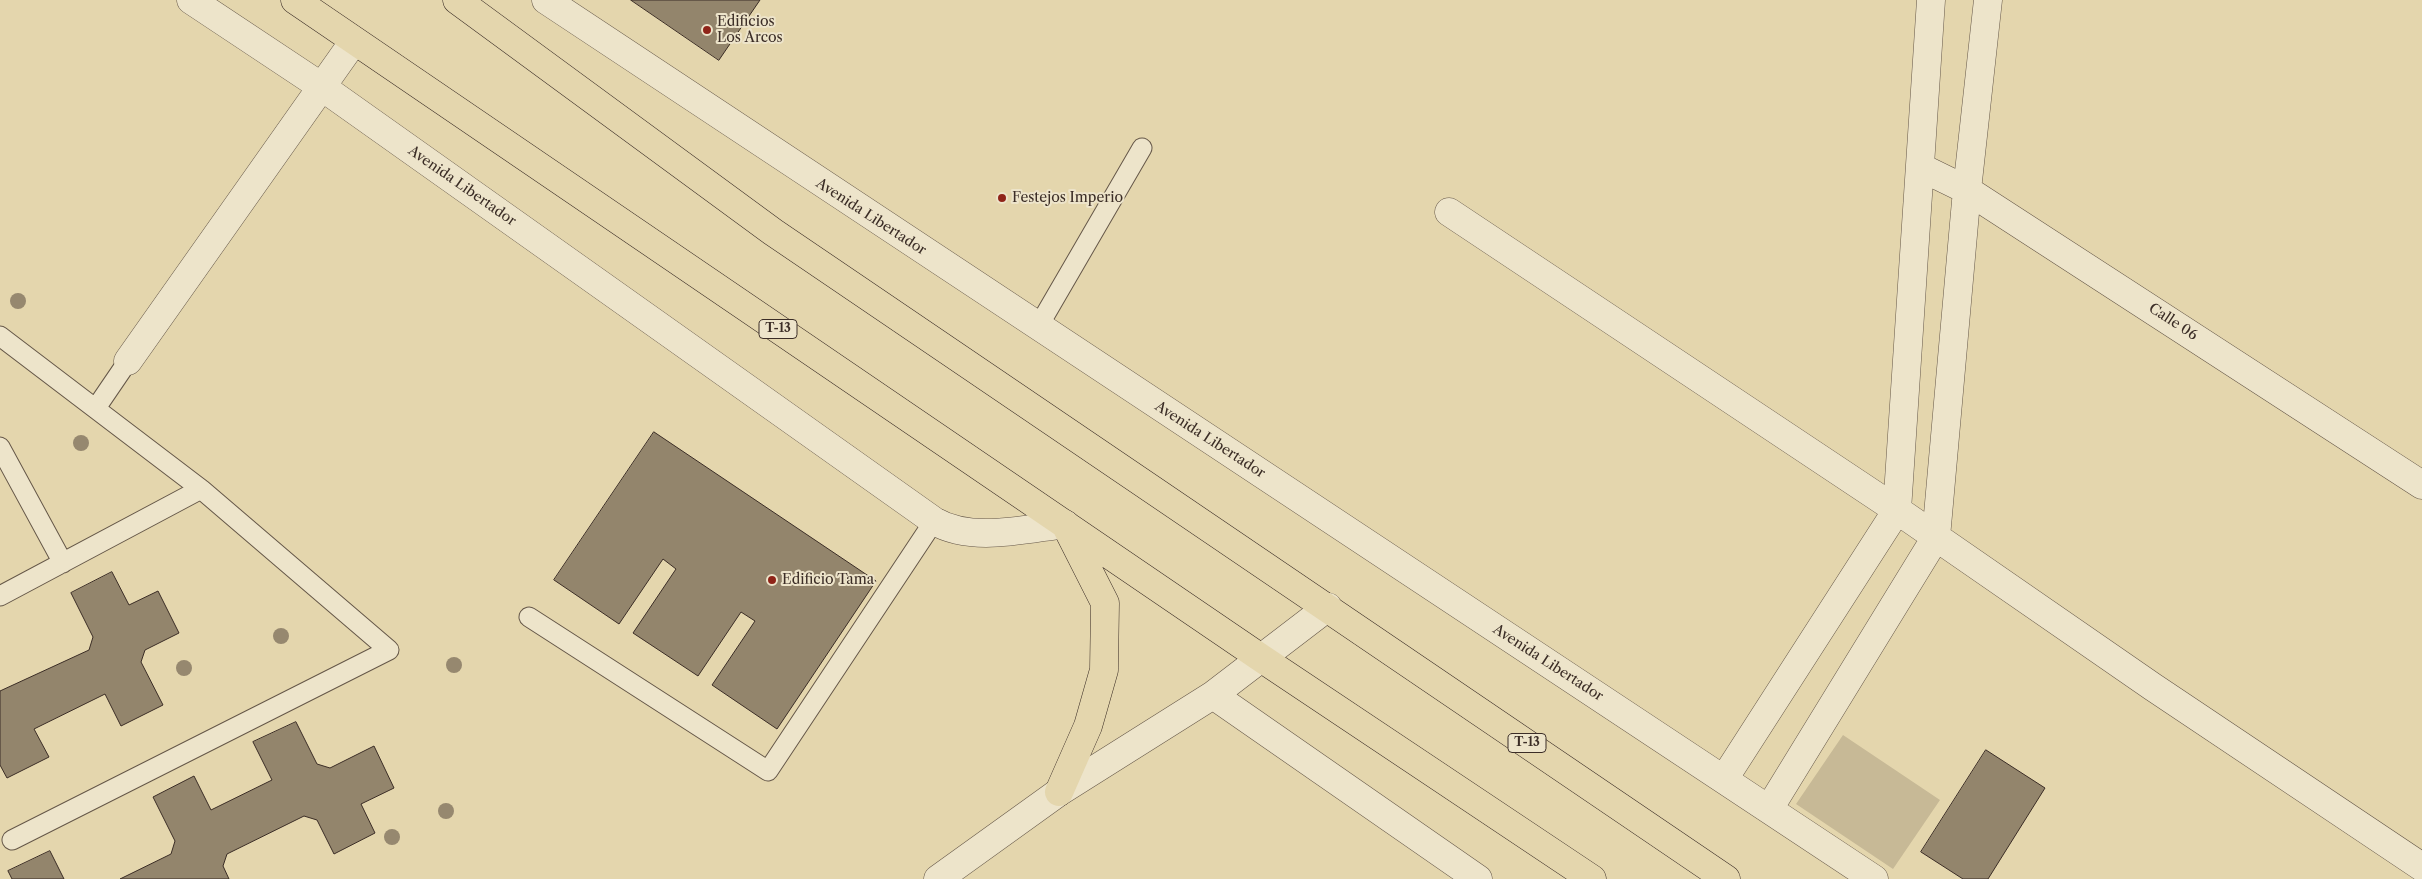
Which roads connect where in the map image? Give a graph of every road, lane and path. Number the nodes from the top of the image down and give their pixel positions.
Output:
1 (191, 0) edge
2 (295, 0) edge
3 (457, 0) edge
4 (546, 0) edge
5 (1931, 0) edge
6 (1988, 0) edge
7 (354, 41) junction
8 (322, 87) junction
9 (1142, 148) dead end
10 (1920, 167) junction
11 (1967, 190) junction
12 (1449, 212) dead end
13 (1038, 327) junction
14 (0, 336) edge
15 (128, 361) joint
16 (96, 408) junction
17 (0, 447) edge
18 (2422, 485) edge
19 (201, 489) junction
20 (1897, 510) junction
21 (934, 521) junction
22 (1065, 524) junction
23 (1936, 537) junction
24 (63, 563) junction
25 (0, 596) edge
26 (1328, 607) junction
27 (530, 617) dead end
28 (1261, 658) junction
29 (1213, 695) junction
30 (1724, 779) junction
31 (1059, 792) junction
32 (1769, 809) junction
33 (12, 840) dead end
34 (2422, 867) edge
35 (938, 879) edge
36 (1478, 879) edge
37 (1592, 879) edge
38 (1726, 879) edge
39 (1874, 879) edge

1 - 8 street, Avenida Libertador
2 - 7 highway, T-13
3 - 26 highway, T-13
4 - 13 street, Avenida Libertador
5 - 10 street
6 - 11 street
7 - 8 street
7 - 22 highway, T-13
8 - 15 street
8 - 21 street, Avenida Libertador
9 - 13 lane
10 - 11 street, Calle 06
10 - 20 street
11 - 18 street, Calle 06
11 - 23 street
12 - 20 street
13 - 30 street, Avenida Libertador
14 - 16 lane
15 - 16 lane
16 - 19 lane
17 - 24 lane
19 - 24 lane
19 - 33 lane
20 - 23 street
20 - 30 street
21 - 22 street, Avenida Libertador
21 - 27 lane
22 - 28 highway, T-13
22 - 31 highway
23 - 32 street
23 - 34 street
24 - 25 lane
26 - 28 street
26 - 38 highway, T-13
28 - 29 street
28 - 37 highway, T-13
29 - 31 street
29 - 36 street
30 - 32 street, Avenida Libertador
31 - 35 street
32 - 39 street, Avenida Libertador

